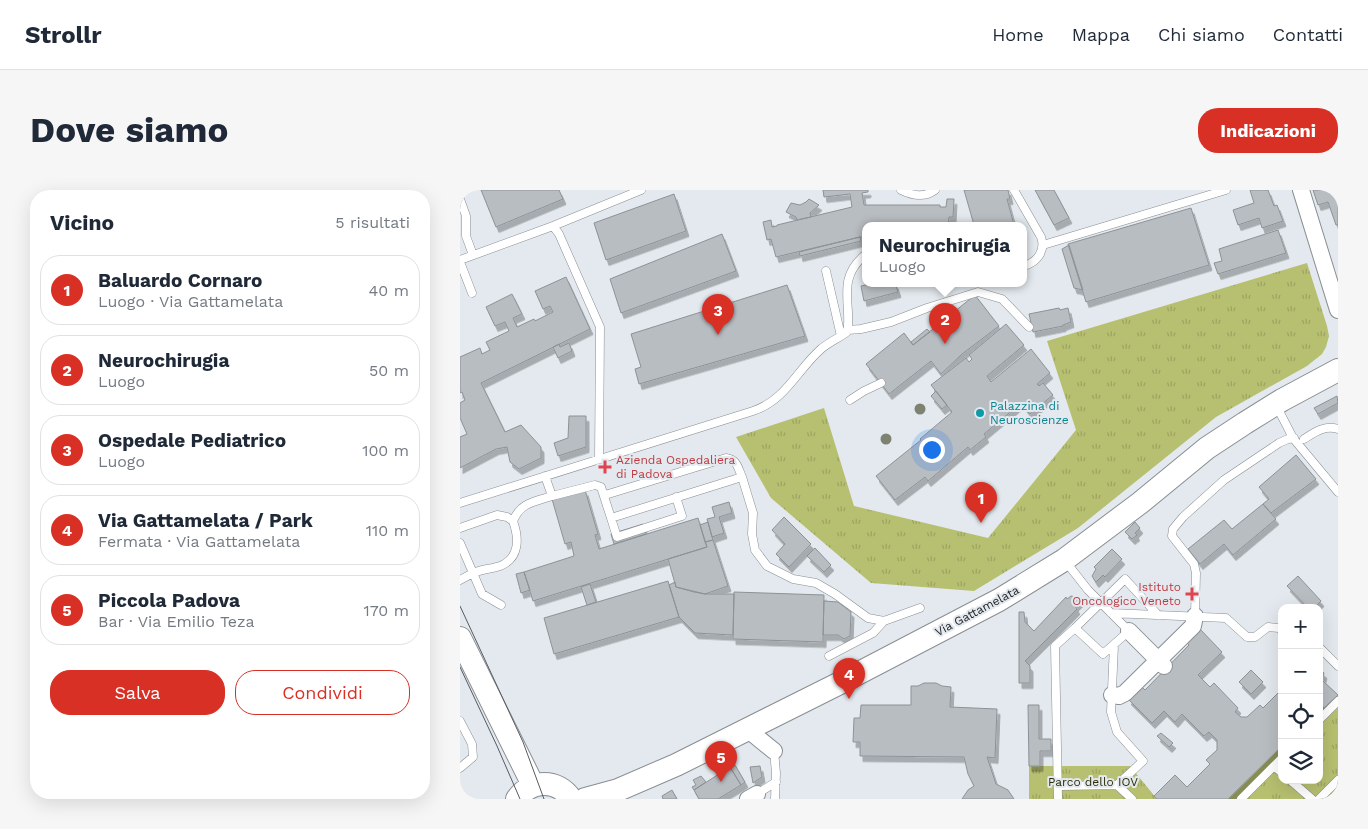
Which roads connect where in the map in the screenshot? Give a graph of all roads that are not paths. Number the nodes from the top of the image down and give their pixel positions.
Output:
1 (614, 190) edge
2 (641, 190) edge
3 (901, 190) edge
4 (935, 190) edge
5 (1014, 190) edge
6 (1226, 190) edge
7 (1301, 190) edge
8 (460, 199) edge
9 (618, 199) junction
10 (553, 226) junction
11 (1043, 246) junction
12 (473, 255) junction
13 (862, 258) edge
14 (460, 261) edge
15 (1027, 265) edge
16 (826, 271) dead end
17 (472, 292) dead end
18 (1338, 310) edge
19 (1029, 326) dead end
20 (848, 330) junction
21 (841, 336) junction
22 (1338, 356) edge
23 (1338, 363) edge
24 (1338, 370) edge
25 (881, 383) dead end
26 (850, 400) dead end
27 (1275, 404) junction
28 (1338, 429) edge
29 (1294, 438) junction
30 (1304, 439) dead end
31 (599, 459) junction
32 (545, 476) junction
33 (742, 477) junction
34 (1338, 492) edge
35 (604, 495) junction
36 (552, 496) junction
37 (676, 497) junction
38 (460, 503) edge
39 (611, 518) junction
40 (513, 521) junction
41 (460, 528) edge
42 (460, 543) edge
43 (1064, 560) junction
44 (473, 574) junction
45 (460, 580) edge
46 (1100, 603) junction
47 (501, 606) dead end
48 (920, 608) dead end
49 (1111, 613) junction
50 (1158, 615) junction
51 (1195, 616) junction
52 (884, 620) junction
53 (1076, 628) junction
54 (1278, 628) edge
55 (1129, 630) junction
56 (460, 638) edge
57 (1114, 645) junction
58 (1321, 649) edge
59 (829, 656) dead end
60 (1161, 663) junction
61 (1338, 666) edge
62 (1112, 695) junction
63 (1338, 701) edge
64 (1323, 716) edge
65 (460, 721) edge
66 (747, 729) junction
67 (774, 750) joint
68 (1278, 762) edge
69 (1274, 766) junction
70 (460, 768) edge
71 (1278, 770) edge
72 (1338, 780) edge
73 (776, 782) junction
74 (1295, 784) edge
75 (1118, 785) junction
76 (1058, 786) junction
77 (525, 792) edge
78 (752, 796) edge
79 (571, 799) edge
80 (585, 799) edge
81 (776, 799) edge
82 (1058, 799) edge
83 (1132, 799) edge
84 (1241, 799) edge
85 (1312, 799) edge
86 (1319, 799) edge

1 - 9 lane
2 - 9 lane
3 - 4 lane
5 - 11 lane
6 - 11 lane
7 - 18 street
8 - 12 lane
9 - 10 lane
10 - 12 lane
10 - 31 lane
11 - 15 lane
12 - 14 lane
13 - 20 lane
14 - 17 lane
16 - 21 lane
19 - 20 lane
20 - 21 lane
21 - 31 lane
22 - 23 main road
24 - 27 main road, Via Gattamelata
25 - 26 lane
27 - 29 lane
27 - 43 main road, Via Gattamelata
28 - 30 lane
29 - 34 lane
29 - 51 lane
31 - 32 lane
32 - 36 lane
32 - 38 lane
33 - 35 lane
33 - 37 lane
33 - 52 lane
35 - 36 lane
35 - 39 lane
36 - 40 lane
37 - 39 lane
37 - 39 lane
40 - 41 lane
40 - 44 lane
42 - 44 lane
43 - 46 lane
43 - 66 main road, Via Gattamelata
44 - 45 lane
44 - 47 lane
46 - 49 lane
46 - 50 lane
46 - 53 lane
48 - 52 lane
49 - 50 lane
49 - 55 lane
50 - 51 lane
51 - 54 lane
51 - 60 street
52 - 59 lane
53 - 57 lane
53 - 76 lane
55 - 57 lane
55 - 60 street
56 - 77 main road
57 - 62 lane
58 - 61 lane
60 - 62 street
62 - 75 lane
63 - 64 lane
65 - 70 lane
66 - 67 street
66 - 80 main road, Via Gattamelata
67 - 73 lane
68 - 69 lane
69 - 71 lane
69 - 84 lane
72 - 86 lane
73 - 78 lane
73 - 81 lane
74 - 85 lane
75 - 76 lane
75 - 83 lane
76 - 82 lane
77 - 79 main road

